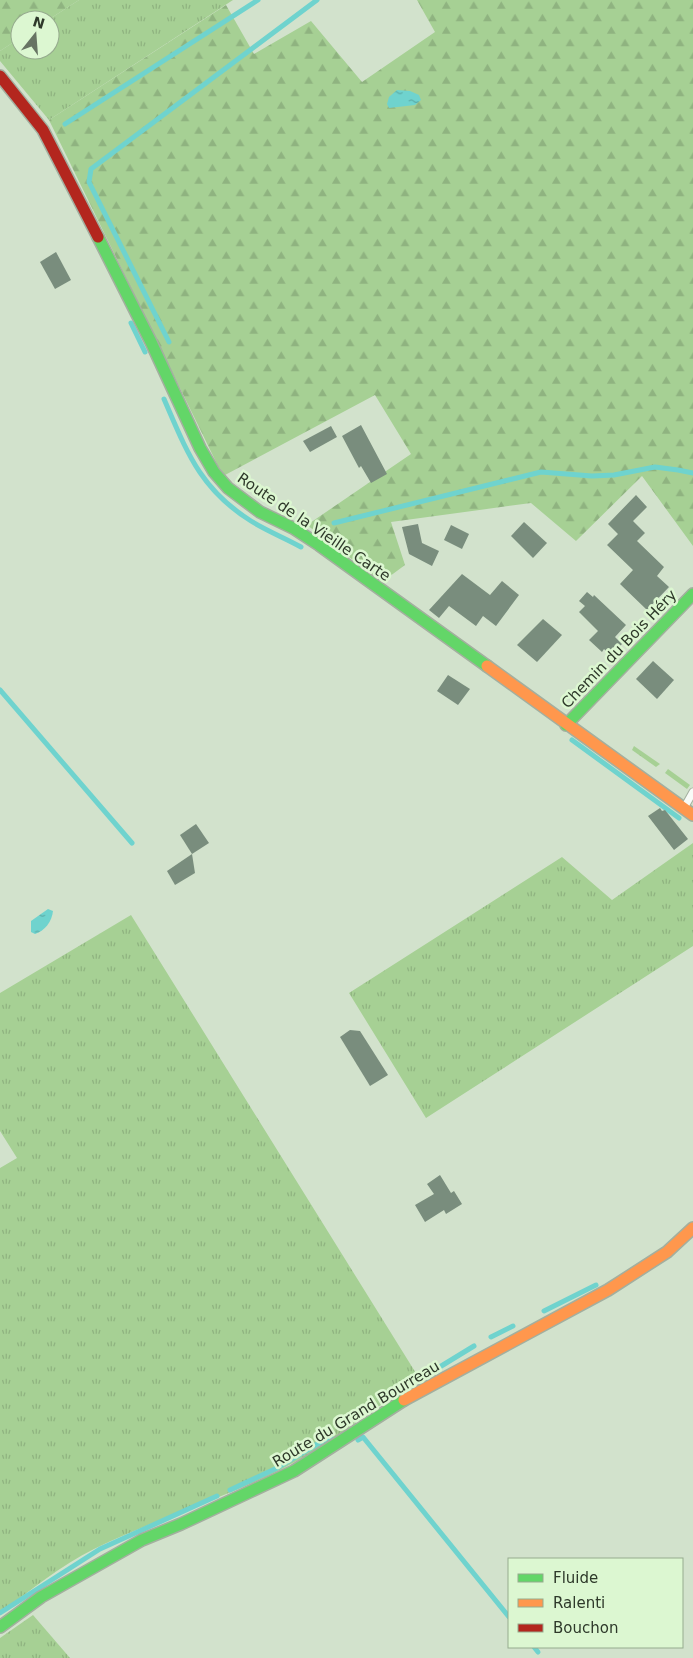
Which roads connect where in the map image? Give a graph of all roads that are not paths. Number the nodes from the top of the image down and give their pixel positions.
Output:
1 (0, 76) edge
2 (693, 594) edge
3 (566, 725) junction
4 (693, 792) edge
5 (688, 812) edge
6 (693, 1228) edge
7 (0, 1627) edge

1 - 3 street, Route de la Vieille Carte
2 - 3 street, Chemin du Bois Héry
3 - 5 street, Route de la Vieille Carte
4 - 5 lane
6 - 7 street, Route du Grand Bourreau

